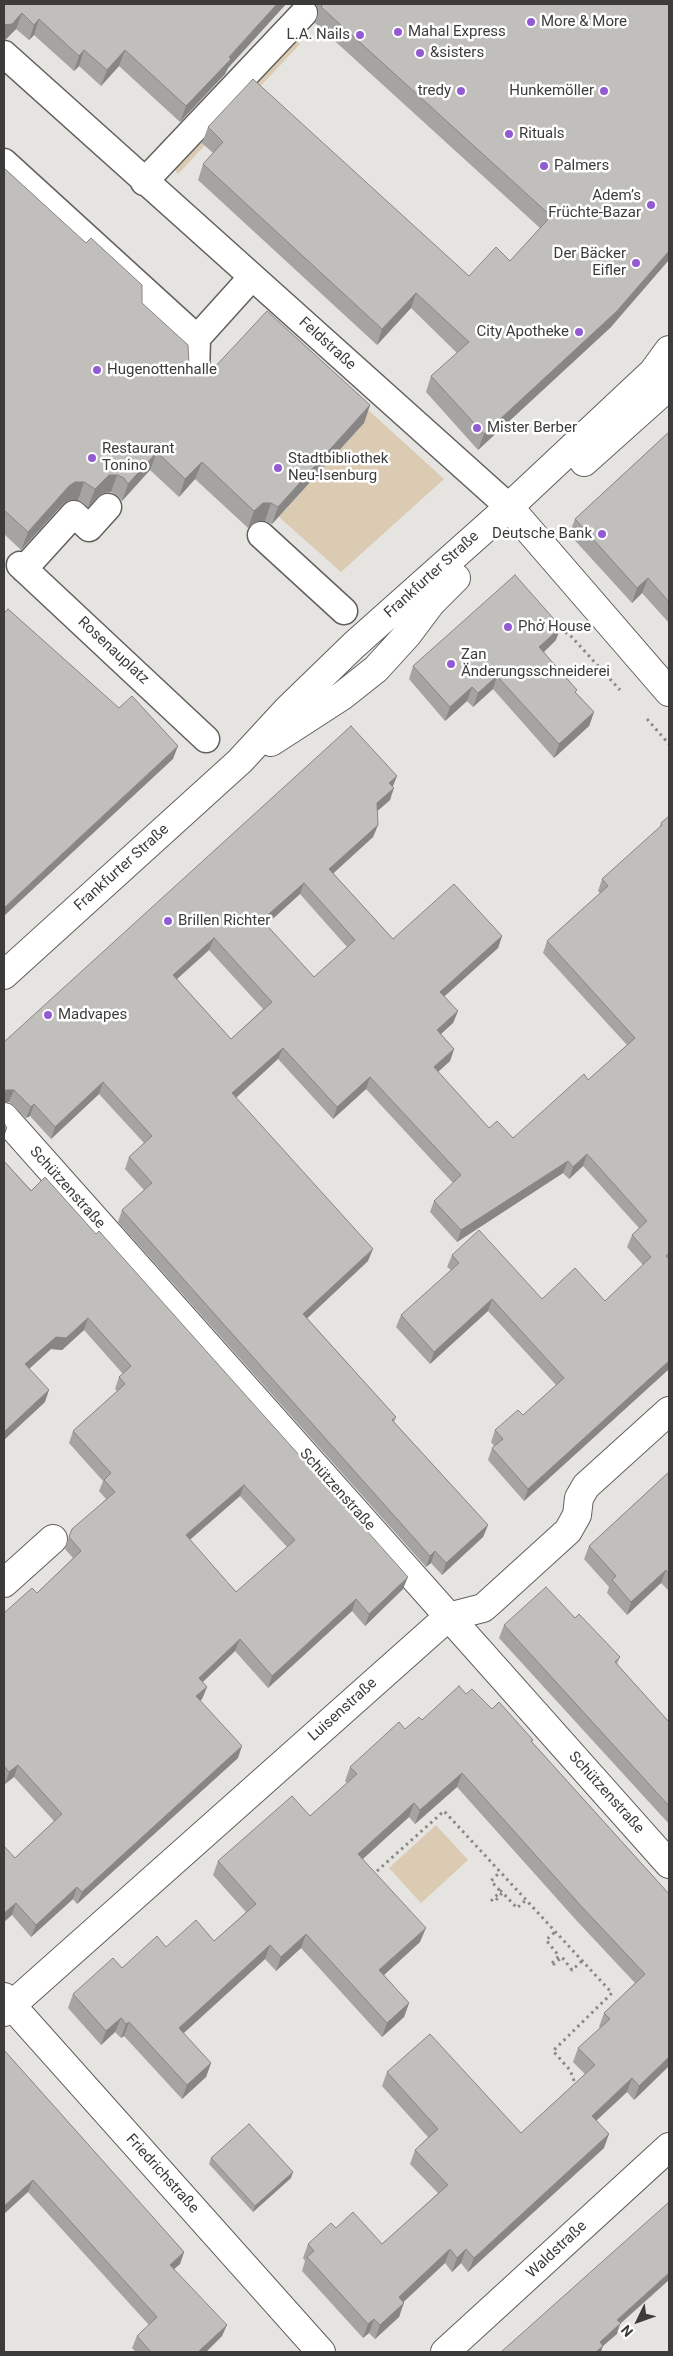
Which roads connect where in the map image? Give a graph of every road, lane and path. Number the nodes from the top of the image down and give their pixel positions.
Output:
1 (304, 13) dead end
2 (4, 54) edge
3 (4, 162) edge
4 (144, 182) junction
5 (252, 277) junction
6 (197, 338) junction
7 (669, 350) edge
8 (196, 376) edge
9 (669, 386) edge
10 (108, 508) dead end
11 (514, 513) junction
12 (262, 535) dead end
13 (344, 611) dead end
14 (559, 630) edge
15 (669, 692) edge
16 (622, 693) dead end
17 (643, 714) dead end
18 (206, 739) dead end
19 (669, 744) edge
20 (4, 975) edge
21 (4, 1117) edge
22 (669, 1410) edge
23 (53, 1539) dead end
24 (4, 1583) edge
25 (448, 1617) junction
26 (669, 1864) edge
27 (377, 1871) edge
28 (500, 1872) junction
29 (526, 1900) junction
30 (555, 1932) junction
31 (582, 1961) junction
32 (6, 2005) edge
33 (580, 2095) edge
34 (669, 2147) edge
35 (321, 2352) edge
36 (445, 2352) edge

1 - 4 street
2 - 4 street, Feldstraße
3 - 6 street
4 - 5 street, Feldstraße
5 - 6 street
5 - 11 street, Feldstraße
6 - 8 street
7 - 11 street, Frankfurter Straße
9 - 11 street, Frankfurter Straße
10 - 18 street, Rosenauplatz
11 - 15 street
11 - 20 street, Frankfurter Straße
12 - 13 street
14 - 16 path
17 - 19 path
21 - 25 street, Schützenstraße
22 - 25 street, Luisenstraße
23 - 24 street
25 - 26 street, Schützenstraße
25 - 32 street, Luisenstraße
27 - 28 path
28 - 29 path
28 - 29 path
29 - 30 path
30 - 31 path
30 - 31 path
31 - 33 path
32 - 35 street, Friedrichstraße
34 - 36 street, Waldstraße

